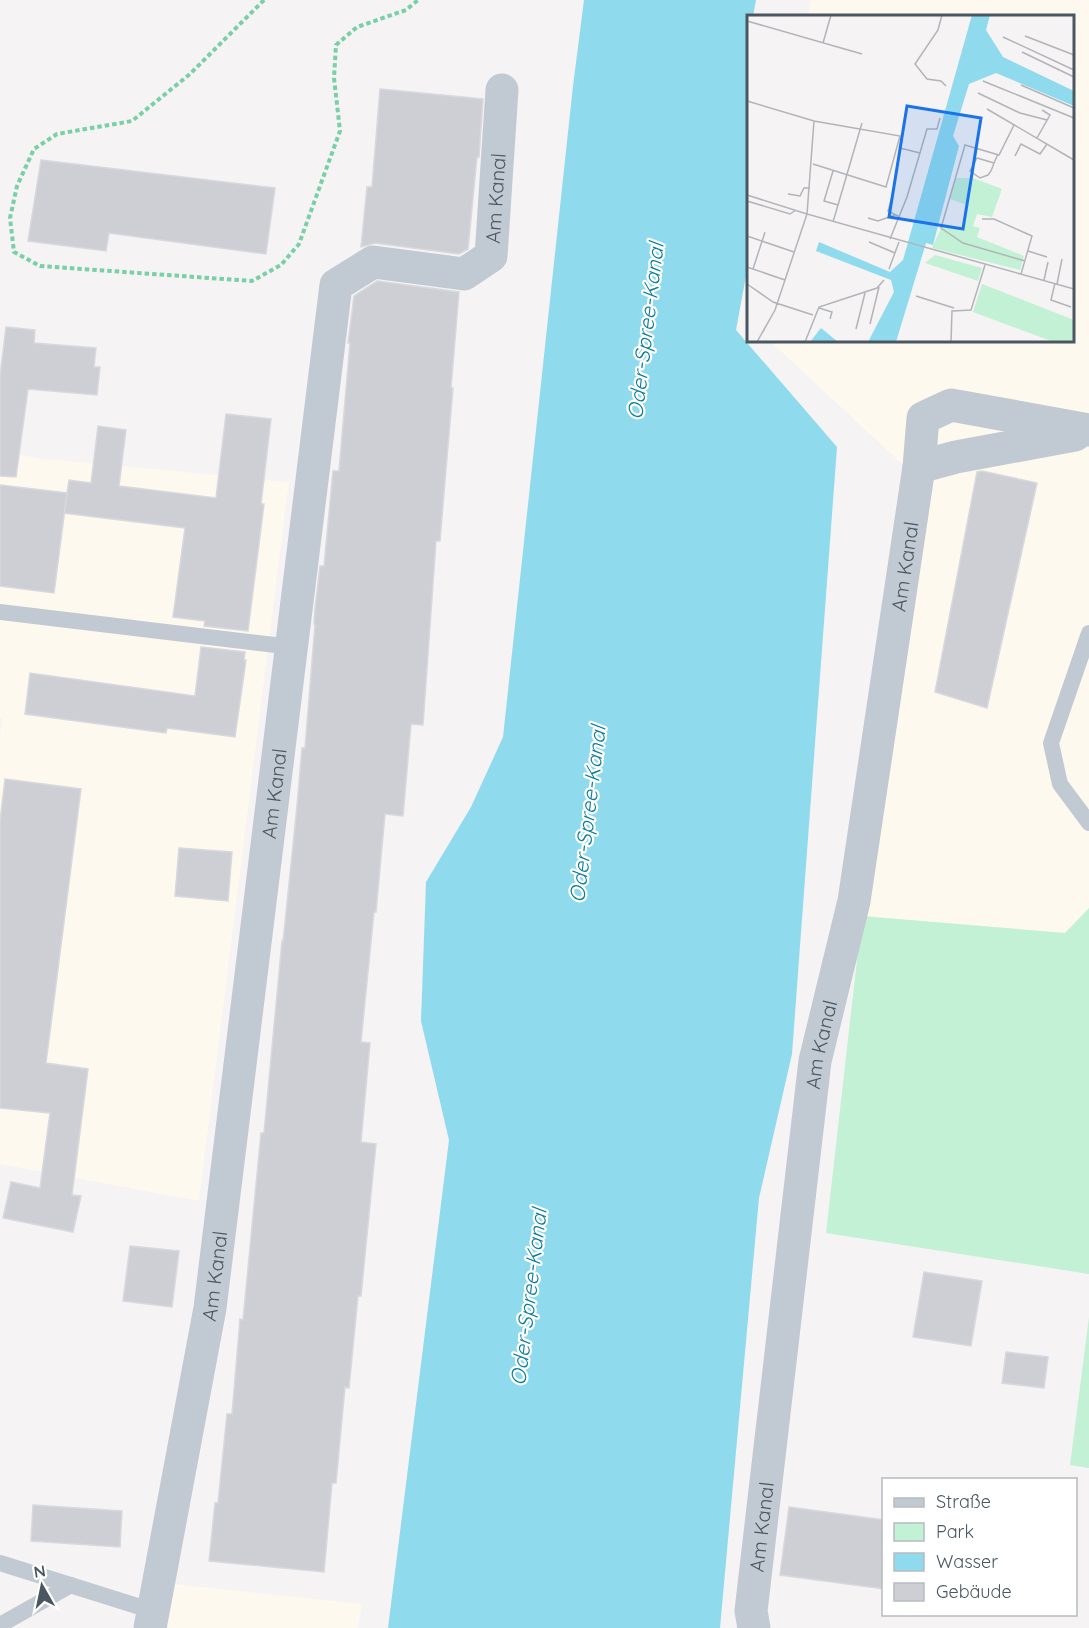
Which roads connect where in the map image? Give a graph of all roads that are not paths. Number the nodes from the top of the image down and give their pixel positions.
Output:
1 (502, 90) dead end
2 (1089, 431) edge
3 (919, 466) junction
4 (0, 612) edge
5 (1089, 633) edge
6 (292, 647) junction
7 (1089, 823) edge
8 (0, 1563) edge
9 (71, 1585) junction
10 (151, 1620) edge
11 (0, 1625) edge
12 (754, 1628) edge

1 - 6 street, Am Kanal
2 - 3 street, Am Kanal
2 - 3 street, Am Kanal
3 - 12 street, Am Kanal
4 - 6 lane
5 - 7 lane
6 - 10 street, Am Kanal
8 - 9 lane
9 - 10 lane
9 - 11 lane

